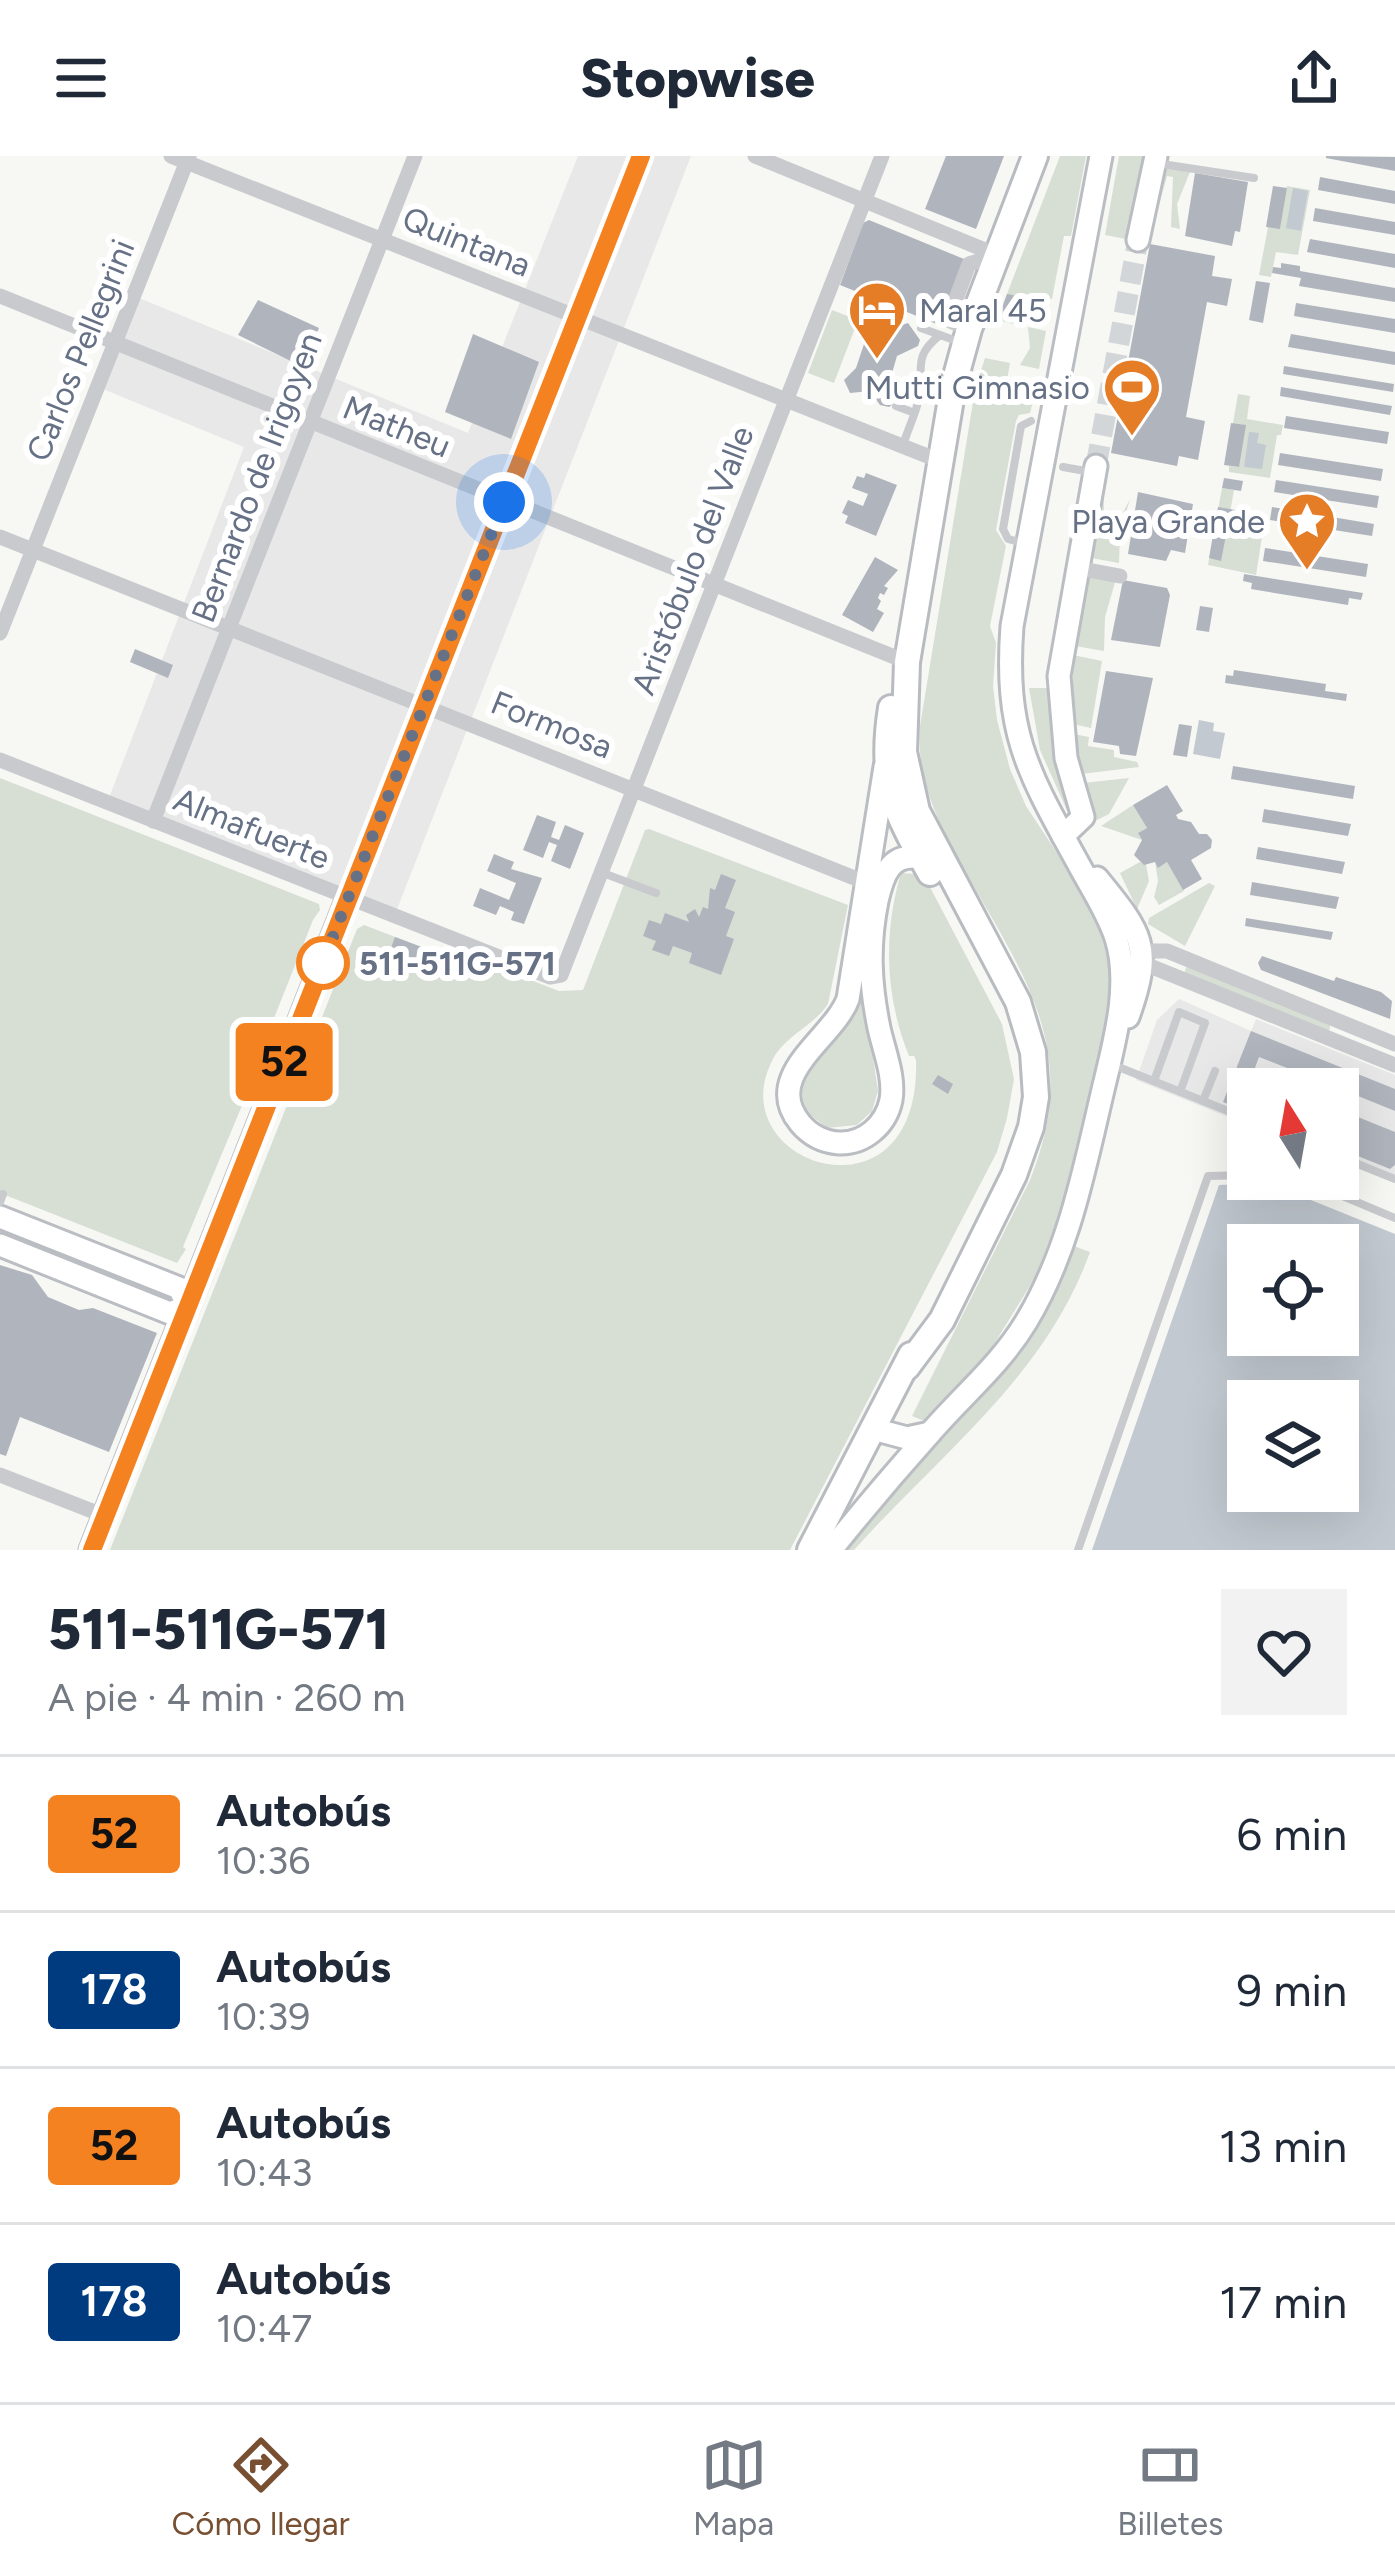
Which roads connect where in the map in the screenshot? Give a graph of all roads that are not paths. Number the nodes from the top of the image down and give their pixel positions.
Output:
1 (416, 156) edge
2 (641, 156) edge
3 (755, 156) edge
4 (882, 156) edge
5 (1035, 156) edge
6 (1101, 156) edge
7 (182, 158) edge
8 (1155, 159) edge
9 (1254, 178) dead end
10 (865, 201) junction
11 (382, 240) junction
12 (1138, 240) tunnel mouth
13 (997, 255) junction
14 (0, 296) edge
15 (576, 317) junction
16 (922, 328) dead end
17 (957, 336) junction
18 (116, 342) junction
19 (787, 400) junction
20 (896, 406) dead end
21 (912, 412) junction
22 (1031, 422) dead end
23 (308, 424) junction
24 (903, 446) junction
25 (940, 461) junction
26 (1064, 467) dead end
27 (1095, 469) joint
28 (504, 502) junction
29 (0, 537) edge
30 (1028, 544) junction
31 (34, 550) junction
32 (1077, 568) junction
33 (1120, 576) dead end
34 (715, 586) junction
35 (230, 628) junction
36 (0, 633) edge
37 (907, 662) junction
38 (424, 705) junction
39 (0, 760) edge
40 (886, 760) junction
41 (635, 790) junction
42 (153, 820) junction
43 (1063, 836) junction
44 (922, 858) junction
45 (603, 873) junction
46 (873, 886) junction
47 (656, 893) dead end
48 (348, 898) junction
49 (1143, 955) junction
50 (1120, 956) junction
51 (550, 976) joint
52 (1395, 1044) edge
53 (1109, 1064) junction
54 (1395, 1065) edge
55 (1215, 1071) dead end
56 (1154, 1081) junction
57 (1180, 1092) junction
58 (1203, 1101) junction
59 (1227, 1111) edge
60 (1359, 1164) edge
61 (1227, 1175) edge
62 (1395, 1179) edge
63 (1352, 1200) edge
64 (1, 1204) edge
65 (1395, 1218) edge
66 (0, 1245) edge
67 (188, 1306) junction
68 (907, 1367) junction
69 (873, 1429) junction
70 (930, 1433) junction
71 (0, 1475) edge
72 (105, 1516) junction
73 (92, 1550) edge
74 (810, 1550) edge
75 (831, 1550) edge
76 (1078, 1550) edge

1 - 11 street, Bernardo de Irigoyen
2 - 15 street
3 - 10 street
4 - 10 street, Aristóbulo del Valle
5 - 13 main road
6 - 30 main road
7 - 11 street, Quintana
7 - 18 street, Carlos Pellegrini
8 - 9 lane
8 - 12 main road
10 - 13 street
10 - 19 street, Aristóbulo del Valle
11 - 15 street, Quintana
11 - 23 street, Bernardo de Irigoyen
13 - 17 main road
14 - 18 street, Matheu
15 - 19 street, Quintana
15 - 28 street
16 - 17 lane
17 - 21 lane
17 - 25 main road
18 - 23 street, Matheu
18 - 31 street, Carlos Pellegrini
19 - 24 street, Quintana
19 - 34 street, Aristóbulo del Valle
20 - 21 lane
21 - 24 lane
22 - 30 lane
23 - 28 street, Matheu
23 - 35 street, Bernardo de Irigoyen
24 - 25 street, Quintana
25 - 37 main road
26 - 27 lane
27 - 32 main road
28 - 34 street, Matheu
28 - 38 street
29 - 31 street, Formosa
30 - 43 main road
31 - 35 street, Formosa
31 - 36 street, Carlos Pellegrini
32 - 33 street
32 - 43 main road
34 - 37 street, Matheu
34 - 41 street, Aristóbulo del Valle
35 - 38 street, Formosa
35 - 42 street, Bernardo de Irigoyen
37 - 40 main road
37 - 68 main road
38 - 41 street, Formosa
38 - 48 street
39 - 42 street, Almafuerte
40 - 44 main road
40 - 46 main road
41 - 45 street, Aristóbulo del Valle
41 - 46 street, Formosa
42 - 48 street, Almafuerte
43 - 49 main road
43 - 50 main road
44 - 46 main road
44 - 68 main road
45 - 47 lane
45 - 51 street, Aristóbulo del Valle
46 - 46 main road
48 - 51 street, Almafuerte
48 - 67 main road
49 - 50 street
49 - 52 street
49 - 53 main road
49 - 54 street
50 - 53 main road
53 - 56 lane
53 - 70 main road
55 - 58 lane
56 - 57 lane
56 - 57 lane
57 - 58 lane
58 - 59 lane
60 - 62 lane
61 - 76 lane
63 - 65 lane
64 - 67 main road
66 - 67 main road
67 - 72 main road
68 - 69 main road
69 - 70 main road
69 - 74 main road
70 - 75 main road
71 - 72 street
72 - 73 main road

